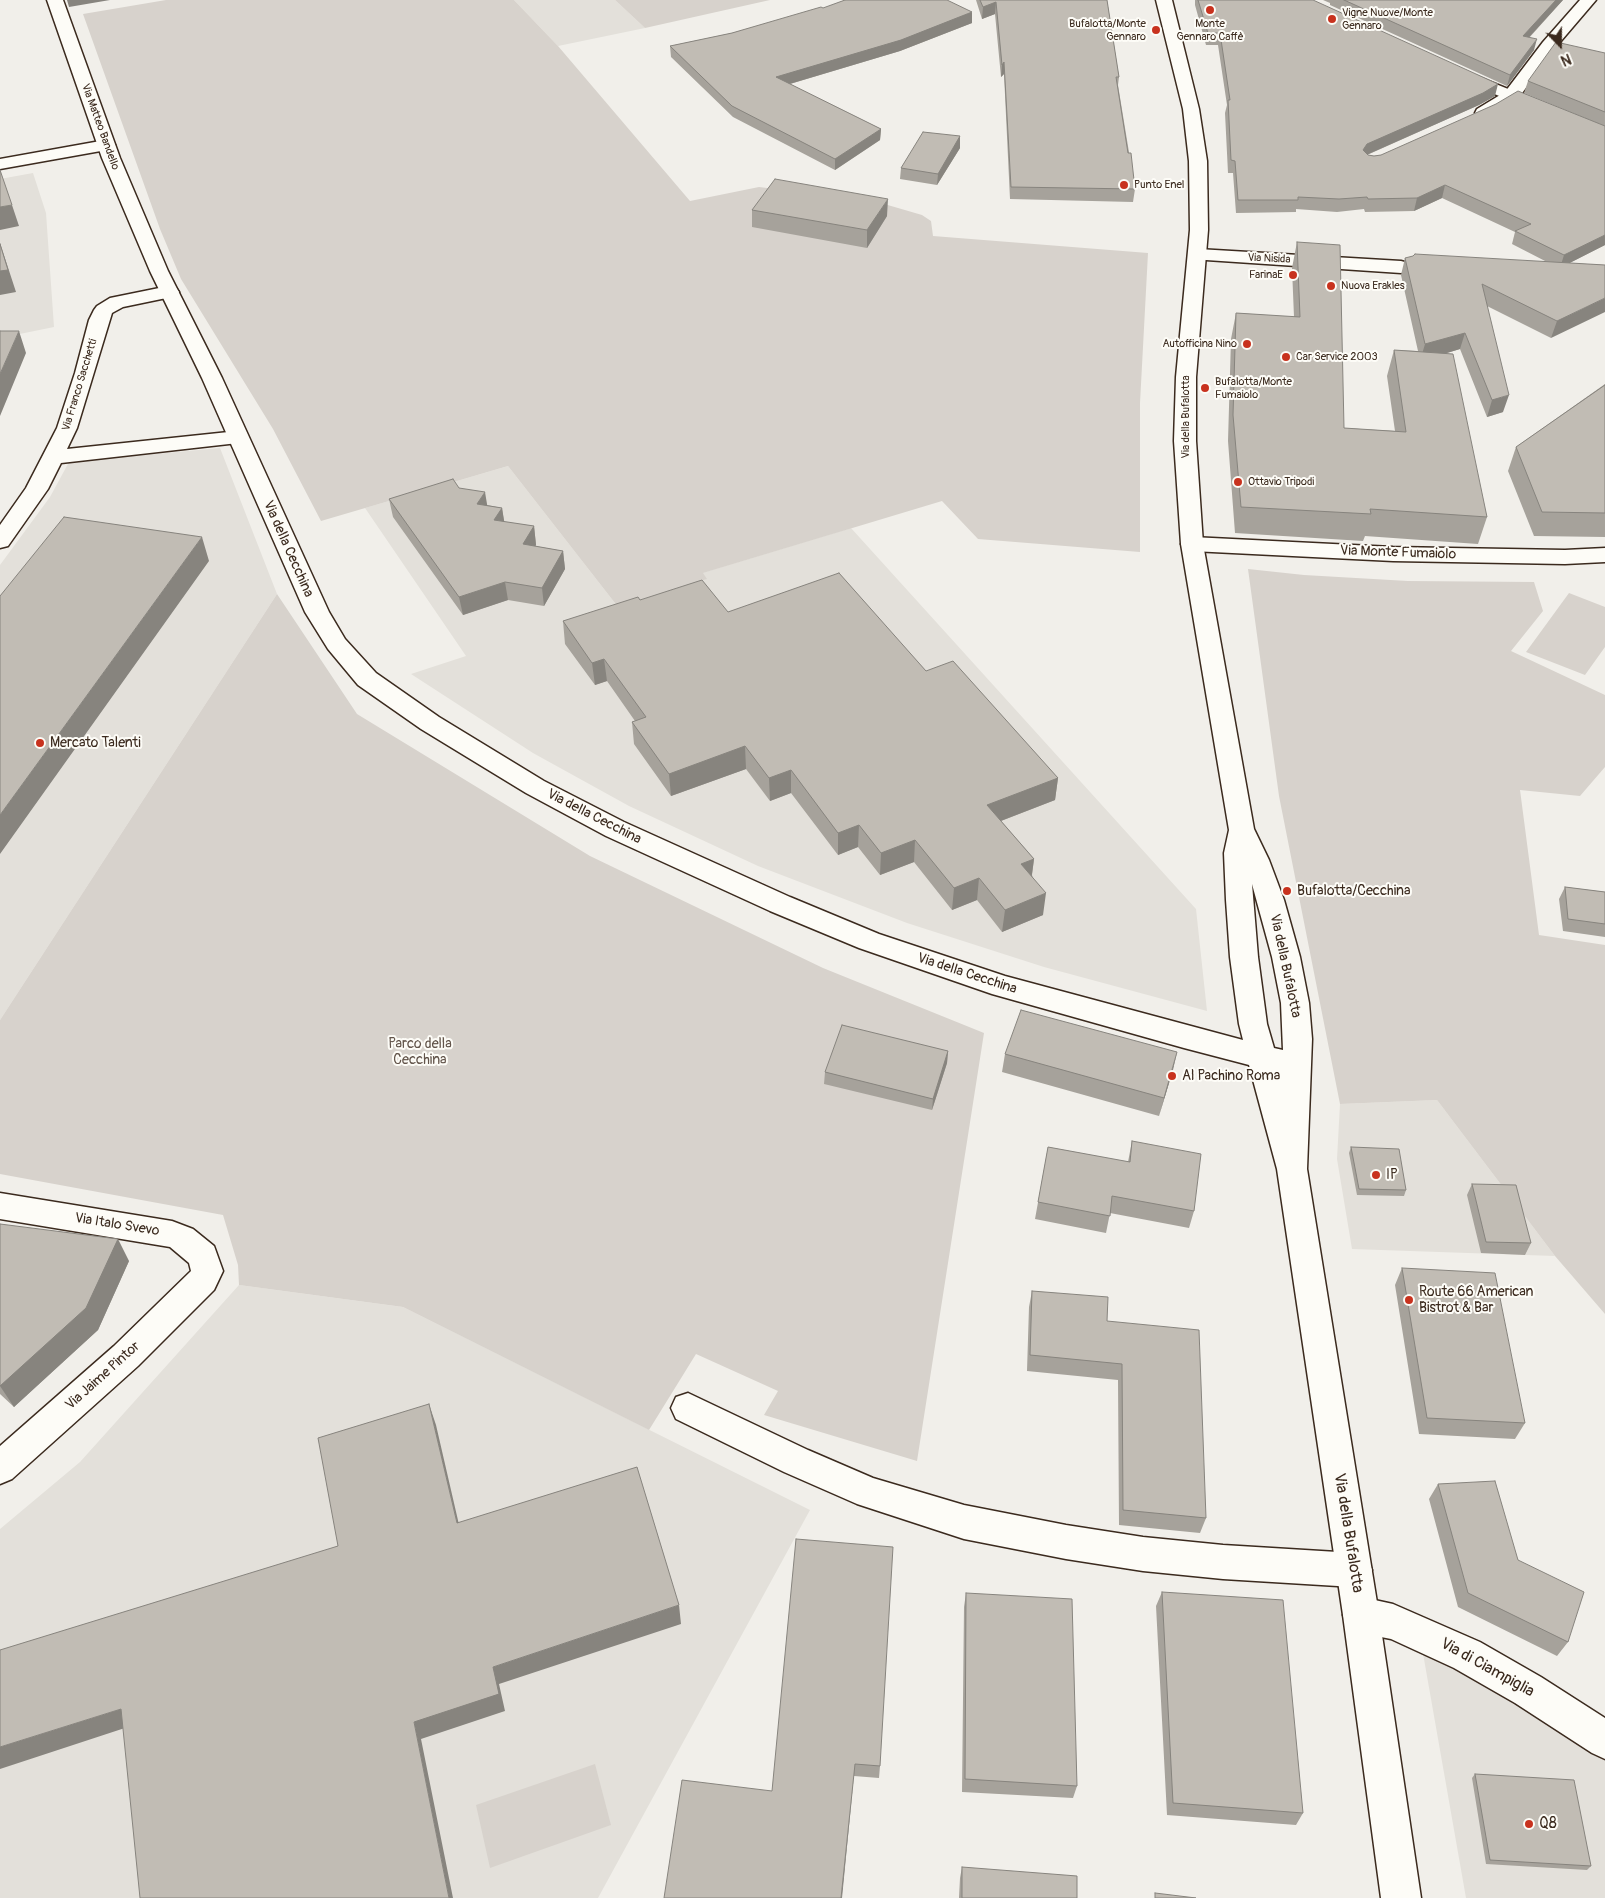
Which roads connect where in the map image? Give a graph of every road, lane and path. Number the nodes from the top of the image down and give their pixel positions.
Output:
1 (55, 0) edge
2 (1588, 0) edge
3 (1166, 1) edge
4 (1549, 45) junction
5 (1566, 48) edge
6 (1450, 70) edge
7 (1511, 96) junction
8 (1468, 119) edge
9 (1605, 134) edge
10 (106, 145) junction
11 (0, 164) edge
12 (151, 251) joint
13 (1198, 255) junction
14 (1401, 267) dead end
15 (169, 292) junction
16 (238, 438) junction
17 (53, 457) junction
18 (0, 541) edge
19 (1192, 544) junction
20 (1605, 556) edge
21 (1242, 829) junction
22 (1262, 1056) junction
23 (1298, 1065) junction
24 (1292, 1169) junction
25 (0, 1206) edge
26 (203, 1280) joint
27 (688, 1408) dead end
28 (0, 1468) edge
29 (1354, 1570) junction
30 (1361, 1615) junction
31 (1605, 1740) edge
32 (1401, 1898) edge

1 - 10 street, Via Matteo Bandello
2 - 4 street
3 - 13 street, Via della Bufalotta
4 - 5 street
4 - 7 street
6 - 7 street
7 - 8 street
7 - 9 street
10 - 11 street
10 - 12 street, Via Matteo Bandello
12 - 15 street, Via della Cecchina
13 - 14 street, Via Nisida
13 - 19 street, Via della Bufalotta
15 - 16 street, Via della Cecchina
15 - 17 street, Via Franco Sacchetti
16 - 17 street
16 - 22 street, Via della Cecchina
17 - 18 street, Via Franco Sacchetti
19 - 20 street, Via Monte Fumaiolo
19 - 21 street, Via della Bufalotta
21 - 22 street, Via della Bufalotta
21 - 23 street, Via della Bufalotta
22 - 23 street, Via della Cecchina
22 - 24 street, Via della Bufalotta
23 - 24 street, Via della Bufalotta
24 - 29 street, Via della Bufalotta
25 - 26 street, Via Italo Svevo
26 - 28 street, Via Jaime Pintor
27 - 29 street
29 - 30 street, Via della Bufalotta
30 - 31 street, Via di Ciampiglia
30 - 32 street, Via della Bufalotta

